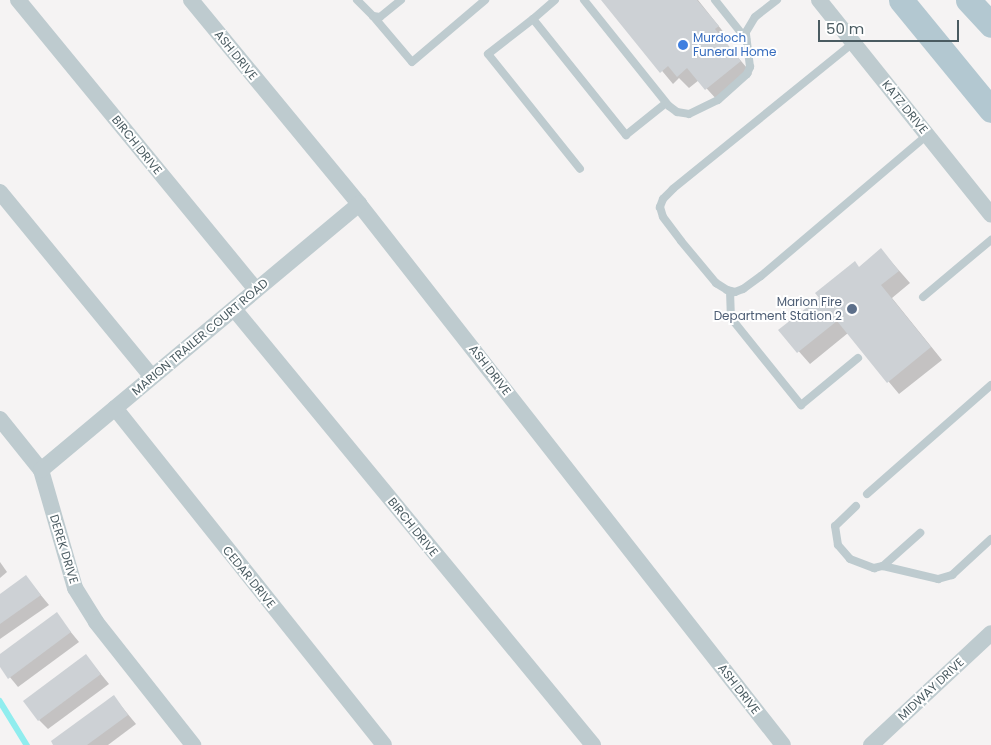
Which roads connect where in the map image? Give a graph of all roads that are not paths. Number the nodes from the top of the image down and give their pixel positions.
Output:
1 (18, 0) edge
2 (191, 0) edge
3 (357, 0) edge
4 (401, 0) edge
5 (485, 0) edge
6 (555, 0) edge
7 (584, 0) edge
8 (714, 0) edge
9 (776, 0) edge
10 (819, 0) edge
11 (901, 0) edge
12 (968, 0) edge
13 (373, 16) junction
14 (532, 19) junction
15 (991, 25) edge
16 (746, 39) junction
17 (853, 43) junction
18 (666, 103) junction
19 (991, 110) edge
20 (927, 134) junction
21 (580, 169) dead end
22 (0, 192) edge
23 (359, 204) junction
24 (991, 214) edge
25 (991, 240) edge
26 (256, 290) junction
27 (730, 291) junction
28 (923, 296) dead end
29 (234, 308) junction
30 (858, 358) dead end
31 (152, 377) junction
32 (991, 384) edge
33 (115, 408) junction
34 (0, 419) edge
35 (41, 470) junction
36 (868, 494) dead end
37 (856, 506) dead end
38 (920, 534) dead end
39 (991, 539) edge
40 (883, 566) junction
41 (991, 633) edge
42 (194, 745) edge
43 (384, 745) edge
44 (592, 745) edge
45 (783, 745) edge
46 (871, 745) edge

1 - 26 street, BIRCH DRIVE
2 - 23 street, ASH DRIVE
3 - 13 lane
4 - 13 lane
5 - 13 lane
6 - 14 lane
7 - 18 lane
8 - 16 lane
9 - 16 lane
10 - 17 street, KATZ DRIVE
11 - 19 main road
12 - 15 main road
14 - 18 lane
14 - 21 lane
16 - 18 lane
17 - 20 street, KATZ DRIVE
17 - 27 lane
20 - 24 street, KATZ DRIVE
20 - 27 lane
22 - 31 street
23 - 26 street, MARION TRAILER COURT ROAD
23 - 45 street, ASH DRIVE
25 - 28 lane
26 - 29 street, MARION TRAILER COURT ROAD
27 - 30 lane
29 - 31 street, MARION TRAILER COURT ROAD
29 - 44 street, BIRCH DRIVE
31 - 33 street, MARION TRAILER COURT ROAD
32 - 36 lane
33 - 35 street, MARION TRAILER COURT ROAD
33 - 43 street, CEDAR DRIVE
34 - 35 street, DEREK DRIVE
35 - 42 street, DEREK DRIVE
37 - 40 lane
38 - 40 lane
39 - 40 lane
41 - 46 street, MIDWAY DRIVE

